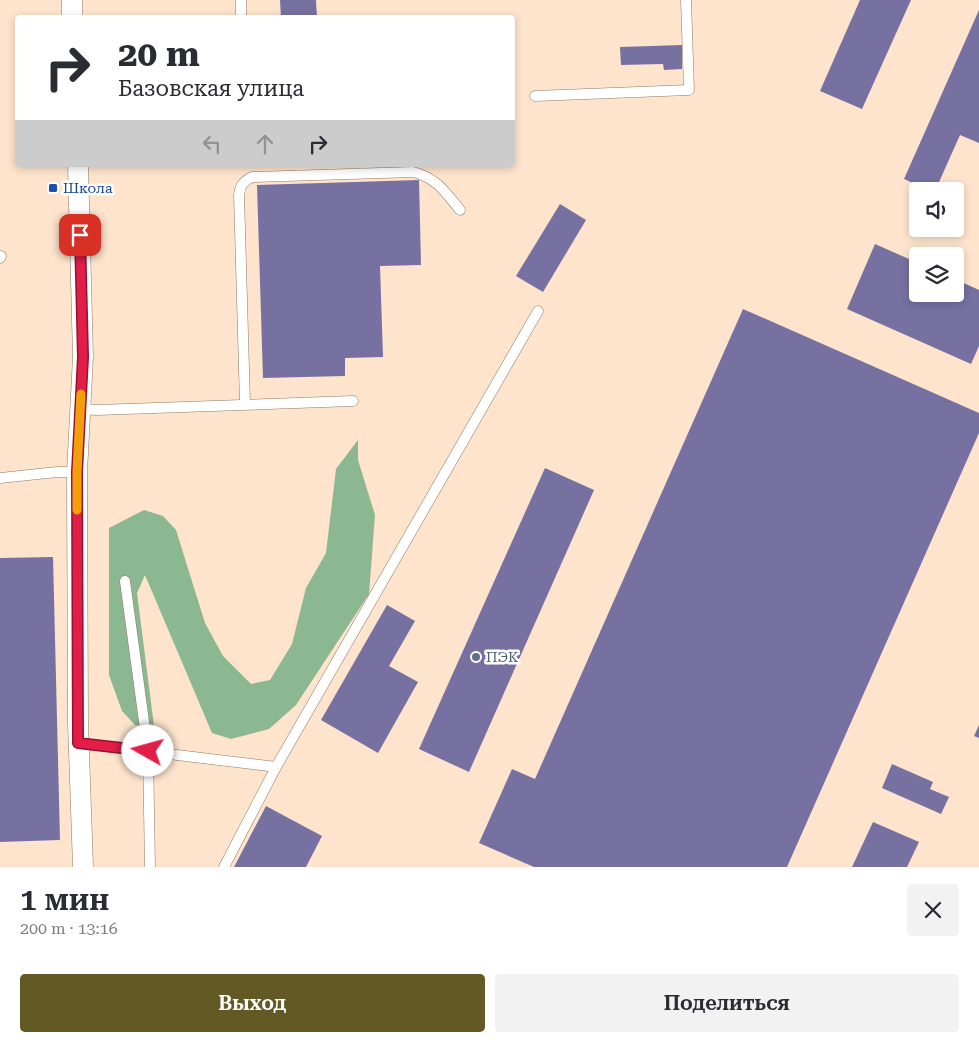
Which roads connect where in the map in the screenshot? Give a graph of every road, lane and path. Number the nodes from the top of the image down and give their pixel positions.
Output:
1 (72, 0) edge
2 (241, 0) edge
3 (686, 0) edge
4 (72, 15) edge
5 (242, 15) edge
6 (535, 96) dead end
7 (78, 167) edge
8 (460, 210) dead end
9 (538, 311) dead end
10 (353, 401) dead end
11 (245, 404) junction
12 (80, 409) junction
13 (77, 472) junction
14 (0, 478) edge
15 (125, 581) dead end
16 (78, 743) junction
17 (148, 751) junction
18 (276, 766) junction
19 (83, 867) edge
20 (150, 867) edge
21 (224, 867) edge

1 - 4 street
2 - 5 lane
3 - 6 lane
7 - 12 street
8 - 11 lane
9 - 18 lane
10 - 11 lane
11 - 12 lane
12 - 13 street
13 - 14 lane
13 - 16 street
15 - 17 lane
16 - 17 lane
16 - 19 street
17 - 18 lane
17 - 20 lane
18 - 21 lane

